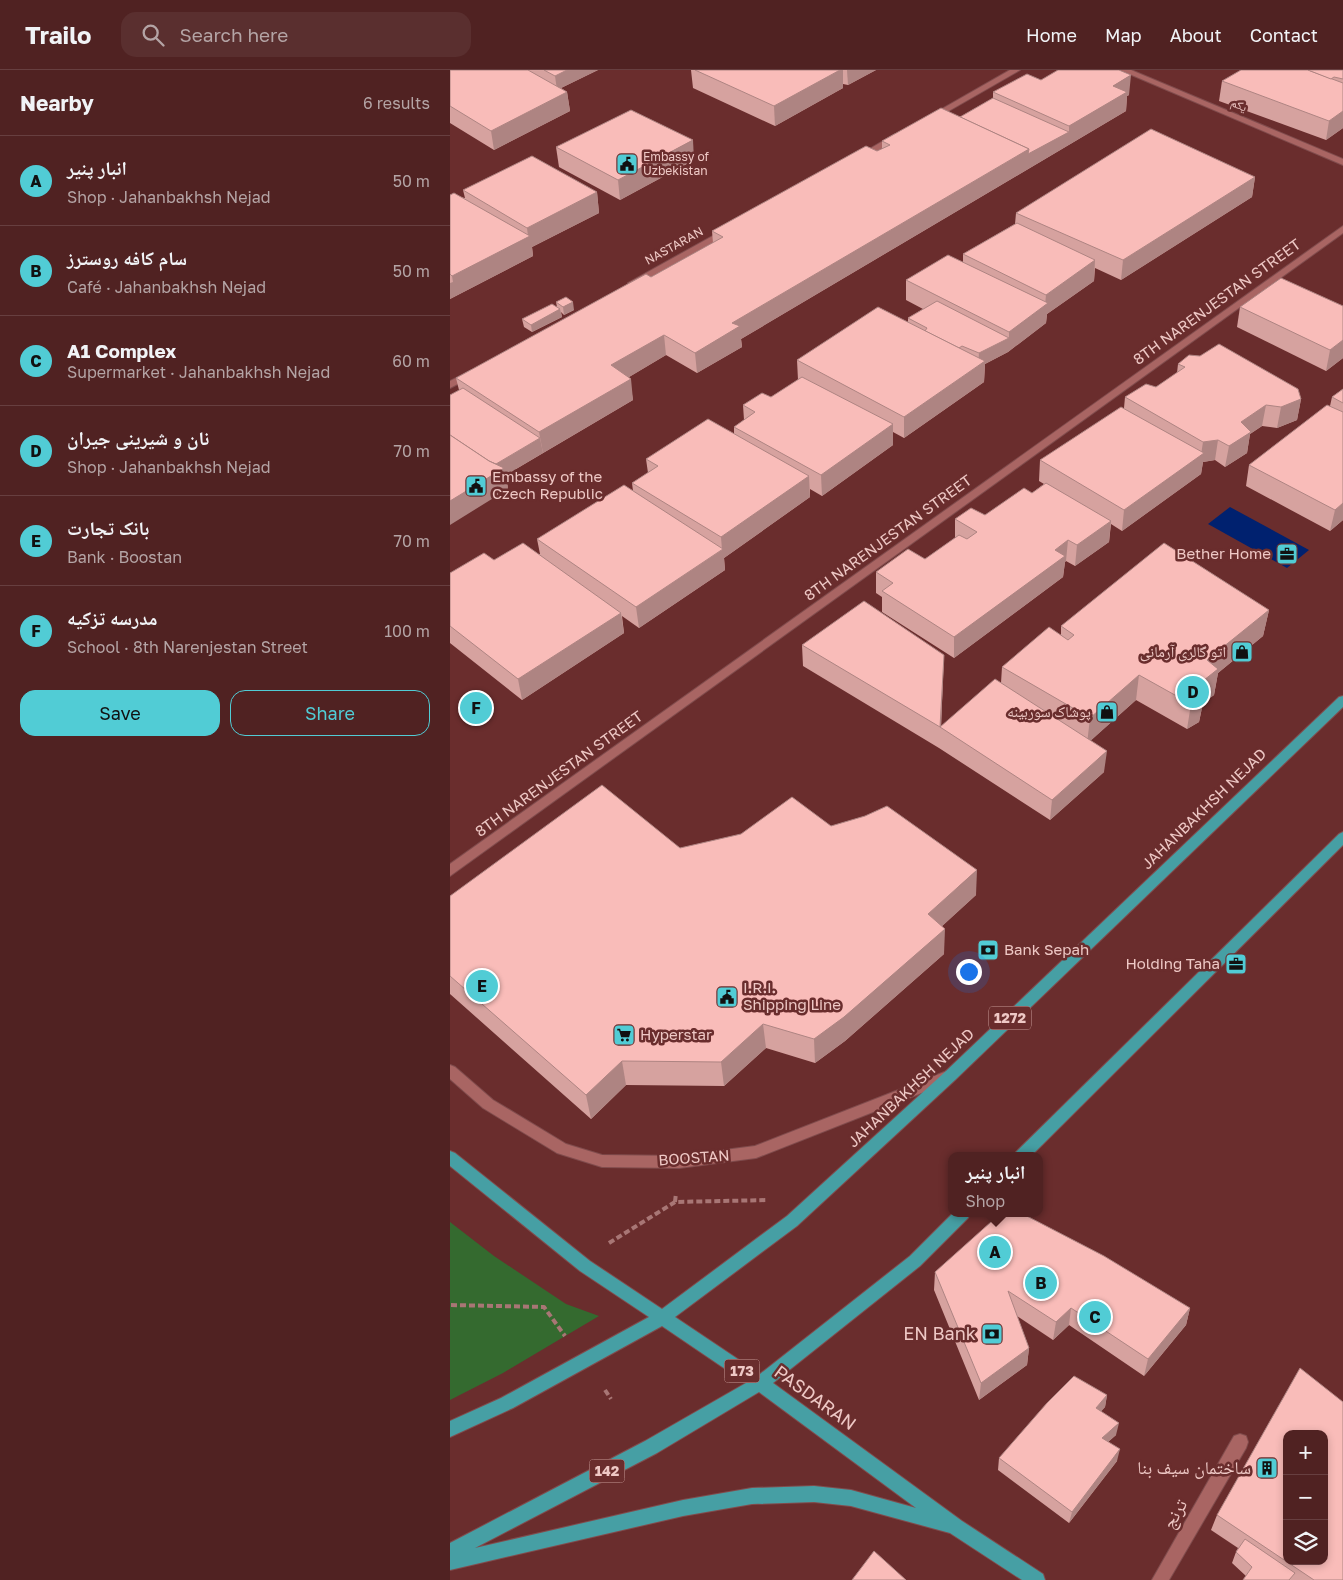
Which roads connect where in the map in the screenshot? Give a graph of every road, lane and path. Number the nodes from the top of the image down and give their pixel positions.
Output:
1 (1016, 70) edge
2 (1124, 70) edge
3 (920, 123) edge
4 (903, 133) edge
5 (850, 162) edge
6 (1343, 162) edge
7 (737, 225) edge
8 (1343, 229) edge
9 (624, 288) edge
10 (485, 366) edge
11 (450, 385) edge
12 (1343, 700) edge
13 (1343, 836) edge
14 (450, 871) edge
15 (450, 1072) edge
16 (950, 1076) junction
17 (1025, 1152) edge
18 (450, 1157) edge
19 (676, 1193) dead end
20 (768, 1200) dead end
21 (675, 1202) junction
22 (959, 1217) edge
23 (609, 1244) dead end
24 (451, 1305) edge
25 (662, 1318) junction
26 (565, 1336) dead end
27 (760, 1383) junction
28 (605, 1390) dead end
29 (611, 1399) dead end
30 (450, 1430) edge
31 (1240, 1442) dead end
32 (956, 1526) junction
33 (450, 1552) edge
34 (450, 1562) edge
35 (1037, 1580) edge
36 (1160, 1580) edge

1 - 3 street
2 - 6 street, یکم
4 - 5 street
7 - 9 street, NASTARAN
8 - 14 street, 8TH NARENJESTAN STREET
10 - 11 street
12 - 16 main road, JAHANBAKHSH NEJAD / 1272
13 - 17 main road
15 - 16 street, BOOSTAN
16 - 25 main road, JAHANBAKHSH NEJAD / 1272
18 - 25 main road, PASDARAN / 173
19 - 21 path
20 - 21 path
21 - 23 path
22 - 27 main road
24 - 26 path
25 - 27 main road, PASDARAN / 173
25 - 30 main road, JAHANBAKHSH NEJAD
27 - 32 main road, PASDARAN / 173
27 - 33 main road, 142
28 - 29 path
31 - 36 street, ترنج
32 - 34 main road
32 - 35 main road, PASDARAN / 173

